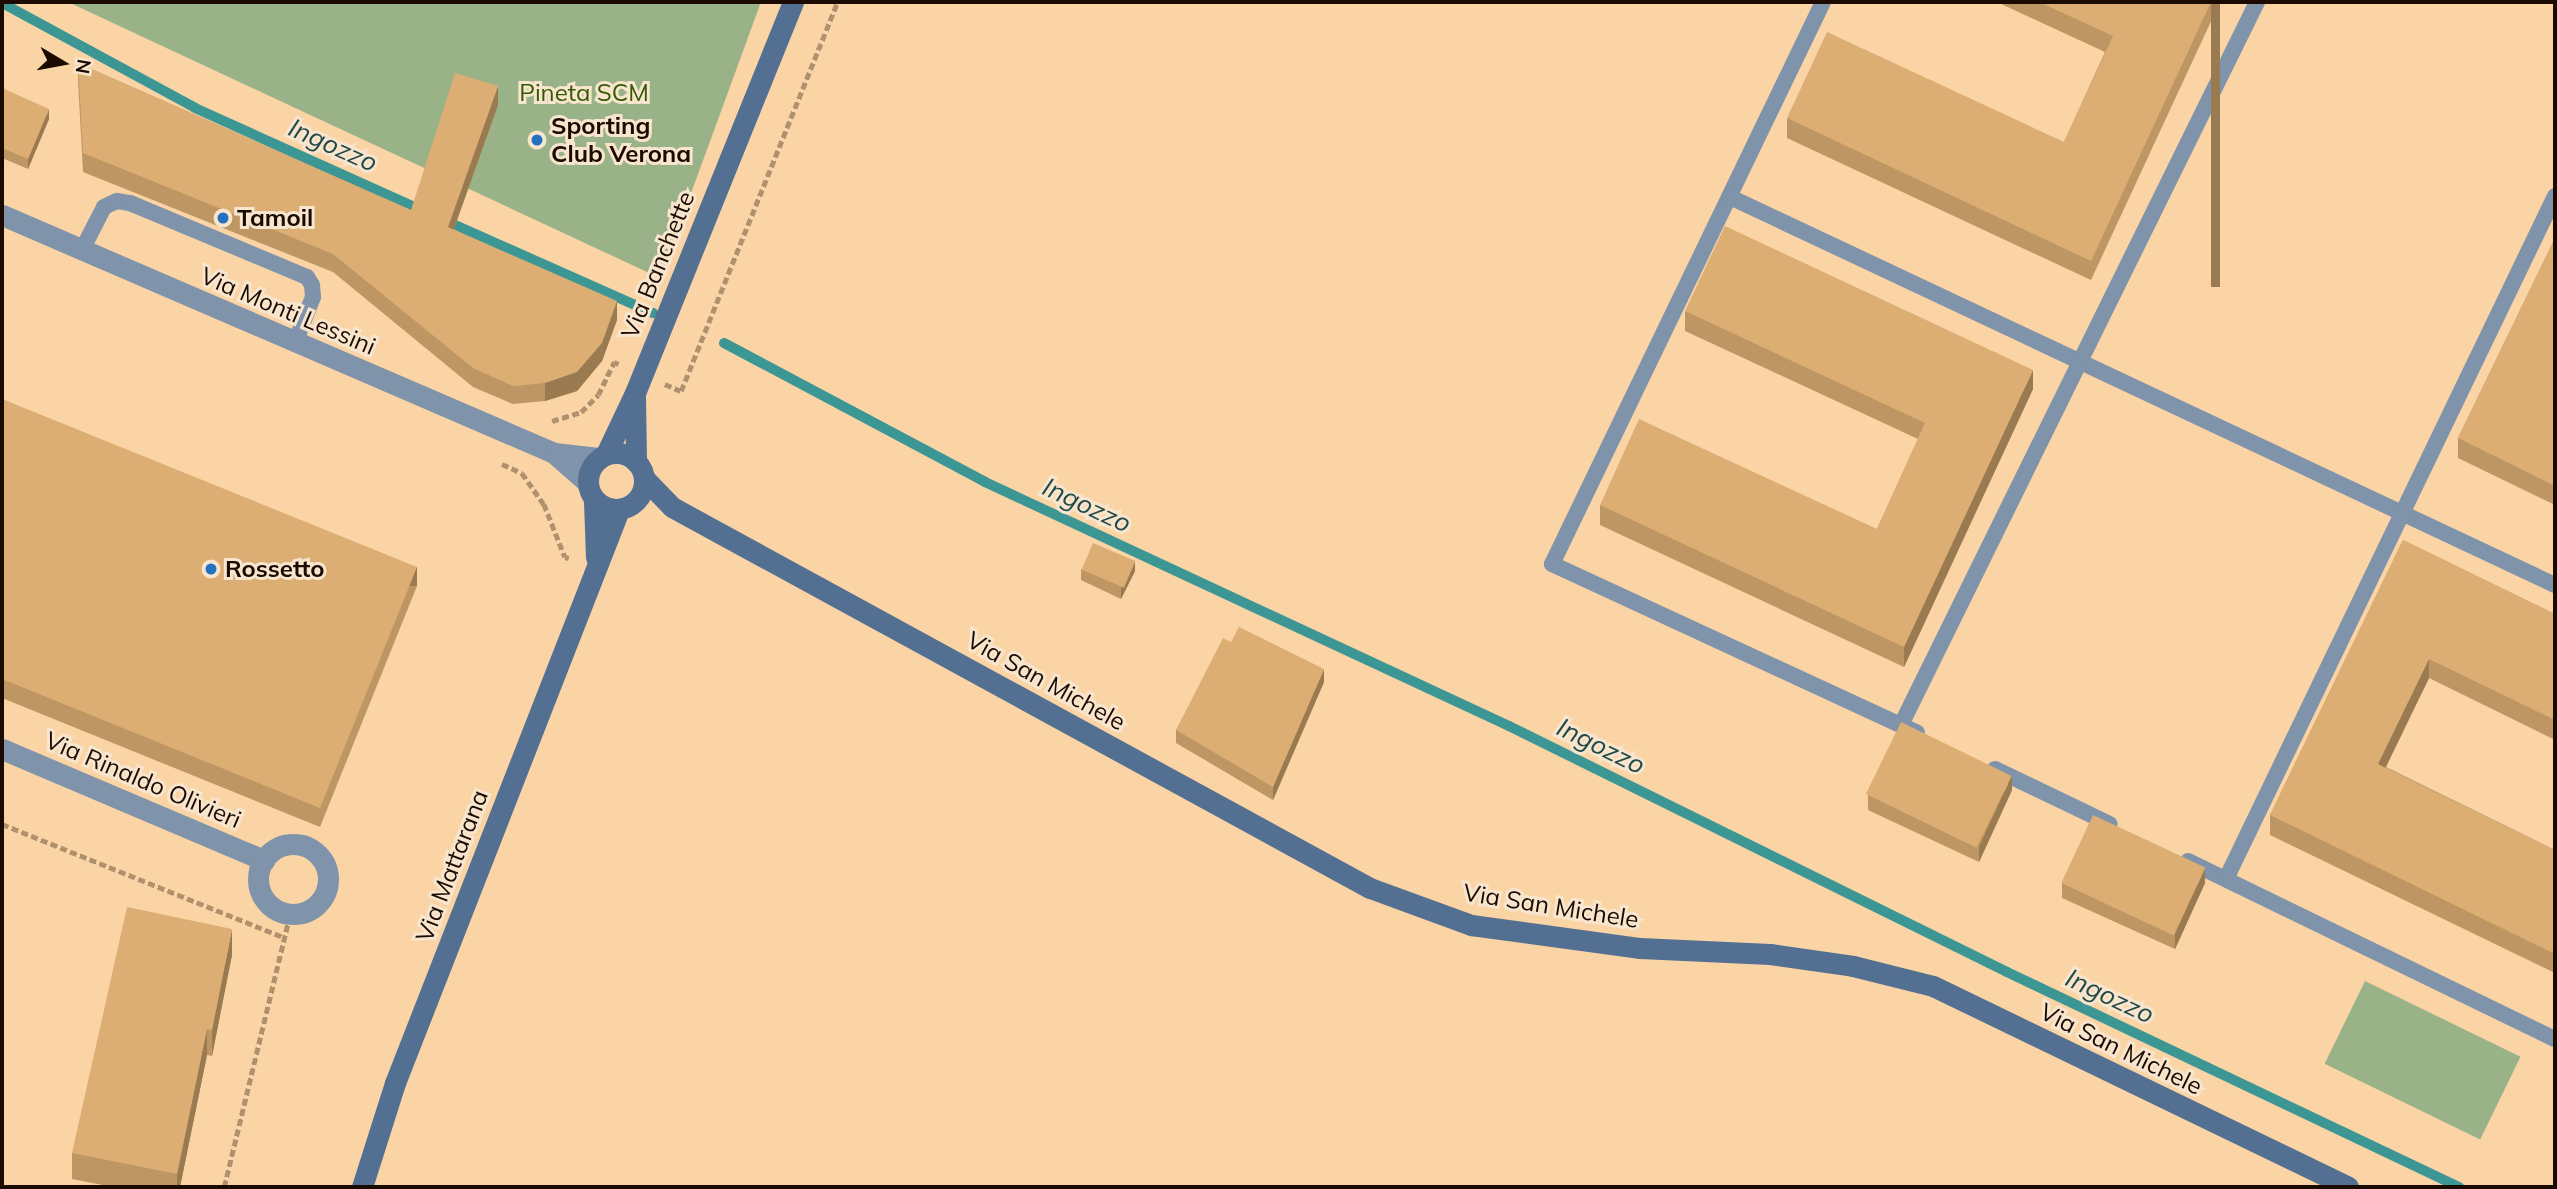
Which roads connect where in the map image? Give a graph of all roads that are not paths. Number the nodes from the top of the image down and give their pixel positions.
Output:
1 (793, 2) edge
2 (1823, 2) edge
3 (2257, 2) edge
4 (2555, 196) edge
5 (1730, 197) junction
6 (2, 215) edge
7 (82, 250) junction
8 (295, 343) junction
9 (2081, 362) junction
10 (635, 393) junction
11 (554, 453) junction
12 (602, 456) junction
13 (640, 470) junction
14 (591, 491) junction
15 (627, 506) junction
16 (672, 507) junction
17 (2403, 513) junction
18 (596, 566) junction
19 (2555, 586) edge
20 (1901, 725) junction
21 (1938, 743) edge
22 (2, 750) edge
23 (1976, 761) edge
24 (2126, 832) edge
25 (2176, 856) edge
26 (264, 860) junction
27 (2226, 879) junction
28 (2555, 1039) edge
29 (362, 1187) edge
30 (2348, 1187) edge

1 - 10 street, Via Banchette
2 - 5 lane
3 - 9 lane
4 - 17 lane
5 - 9 lane
5 - 20 lane
6 - 7 street, Via Monti Lessini
7 - 8 street, Via Monti Lessini
7 - 8 lane
8 - 11 street, Via Monti Lessini
9 - 17 lane
9 - 20 lane
10 - 12 street, Via Banchette
10 - 13 street, Via Banchette
11 - 12 street, Via Monti Lessini
11 - 14 street, Via Monti Lessini
12 - 13 street
12 - 14 street
13 - 15 street
13 - 16 street, Via San Michele
14 - 15 street
14 - 18 street, Via Mattarana
15 - 16 street, Via San Michele
15 - 18 street, Via Mattarana
16 - 30 street, Via San Michele
17 - 19 lane
17 - 27 lane
18 - 29 street, Via Mattarana
20 - 21 lane
22 - 26 street, Via Rinaldo Olivieri
23 - 24 lane
25 - 27 lane
26 - 26 street
27 - 28 lane

